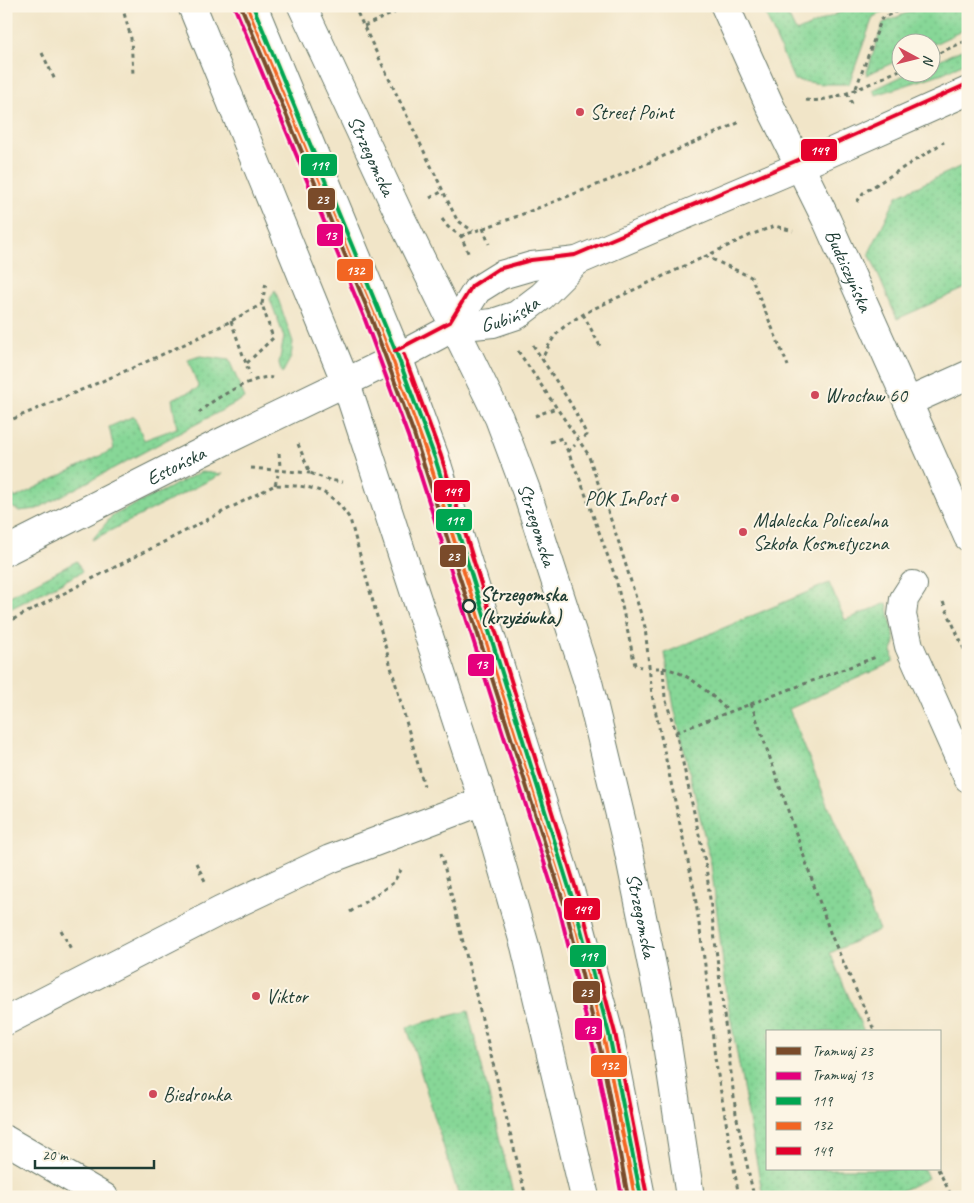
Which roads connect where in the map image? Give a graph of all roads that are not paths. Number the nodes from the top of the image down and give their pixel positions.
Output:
1 (192, 6) edge
2 (253, 6) edge
3 (302, 6) edge
4 (725, 6) edge
5 (968, 91) edge
6 (800, 166) junction
7 (577, 261) junction
8 (454, 327) junction
9 (398, 357) junction
10 (968, 375) edge
11 (346, 383) junction
12 (908, 402) junction
13 (968, 538) edge
14 (8, 546) edge
15 (913, 586) dead end
16 (968, 778) edge
17 (483, 801) junction
18 (6, 1021) edge
19 (6, 1140) edge
20 (104, 1197) edge
21 (585, 1197) edge
22 (641, 1197) edge
23 (690, 1197) edge

1 - 11 main road
2 - 9 main road
3 - 8 main road, Strzegomska
4 - 6 main road, Budziszyńska
5 - 6 main road, Gubińska
6 - 7 main road, Gubińska
6 - 12 main road, Budziszyńska
7 - 8 main road, Gubińska
7 - 8 main road, Gubińska
8 - 9 main road, Estońska
8 - 23 main road, Strzegomska
9 - 11 main road, Estońska
9 - 22 main road
10 - 12 main road
11 - 14 main road, Estońska
11 - 17 main road
12 - 13 main road, Budziszyńska
15 - 16 main road
17 - 18 main road
17 - 21 main road
19 - 20 main road

